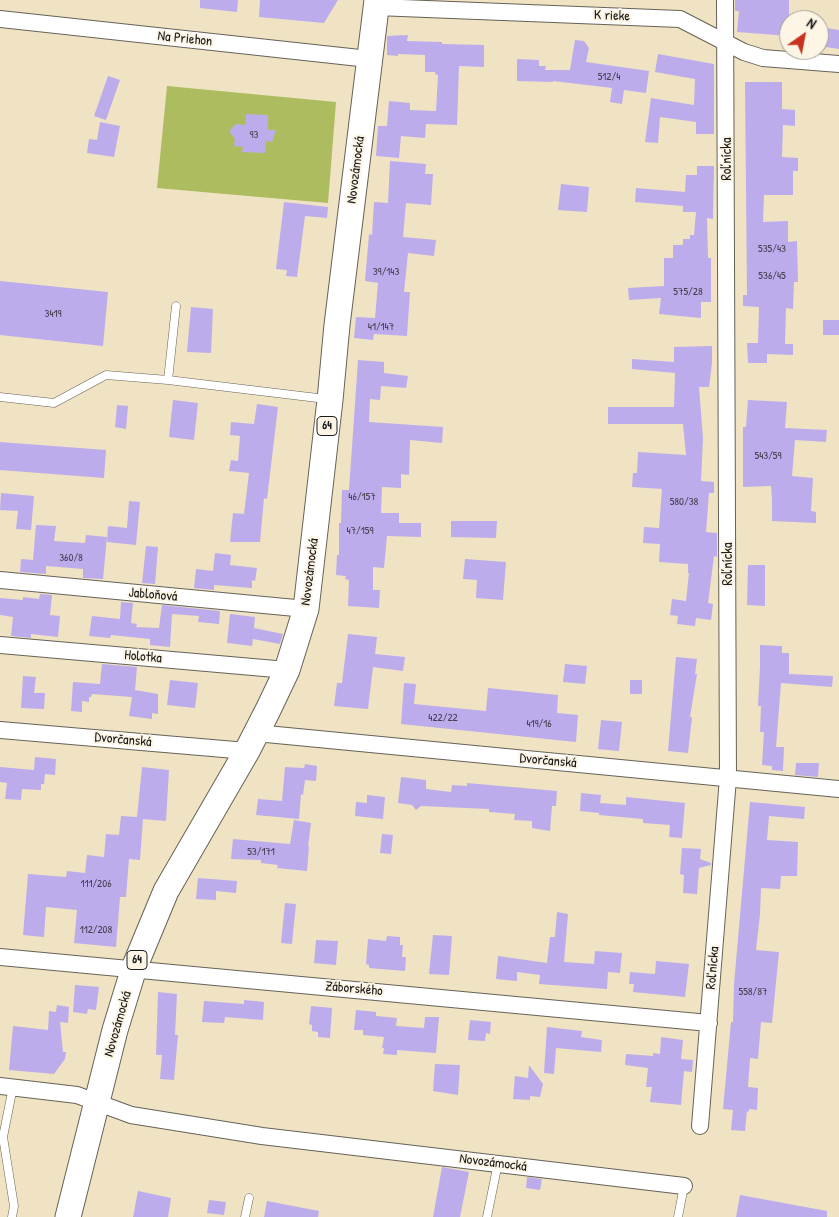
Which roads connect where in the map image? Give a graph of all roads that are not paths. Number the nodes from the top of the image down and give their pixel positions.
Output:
1 (725, 0) edge
2 (376, 4) edge
3 (0, 19) edge
4 (726, 43) junction
5 (369, 59) junction
6 (839, 64) edge
7 (176, 306) dead end
8 (168, 380) junction
9 (0, 397) edge
10 (330, 400) junction
11 (0, 580) edge
12 (306, 609) junction
13 (0, 645) edge
14 (287, 670) junction
15 (0, 730) edge
16 (251, 742) junction
17 (728, 778) junction
18 (839, 789) edge
19 (0, 956) edge
20 (134, 968) junction
21 (708, 1023) junction
22 (4, 1088) edge
23 (96, 1103) junction
24 (700, 1126) dead end
25 (498, 1163) junction
26 (684, 1186) joint
27 (249, 1198) dead end
28 (12, 1217) edge
29 (68, 1217) edge
30 (245, 1217) edge
31 (487, 1217) edge
32 (678, 1217) edge

1 - 4 street, Roľnícka
2 - 4 street, K rieke
2 - 5 main road, Novozámocká / 64
3 - 5 street, Na Priehon
4 - 6 street, K rieke
4 - 17 street, Roľnícka
5 - 10 main road, Novozámocká / 64
7 - 8 lane
8 - 9 lane
8 - 10 lane
10 - 12 main road, Novozámocká / 64
11 - 12 street, Jabloňová
12 - 14 main road, Novozámocká / 64
13 - 14 street, Holotka
14 - 16 main road, Novozámocká / 64
15 - 16 street, Dvorčanská
16 - 17 street, Dvorčanská
16 - 20 main road, Novozámocká / 64
17 - 18 street, Dvorčanská
17 - 21 street, Roľnícka
19 - 20 street, Záborského
20 - 21 street, Záborského
20 - 23 main road, Novozámocká / 64
21 - 24 street, Roľnícka
22 - 23 street, Novozámocká
22 - 28 lane
23 - 25 street, Novozámocká
23 - 29 main road, Novozámocká / 64
25 - 26 street, Novozámocká
25 - 31 lane
26 - 32 lane
27 - 30 lane

